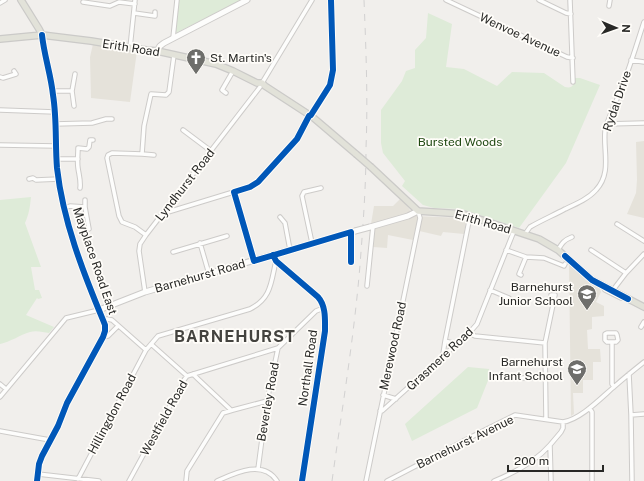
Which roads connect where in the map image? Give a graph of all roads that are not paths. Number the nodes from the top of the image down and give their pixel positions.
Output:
1 (5, 0) edge
2 (21, 0) edge
3 (176, 0) edge
4 (247, 0) edge
5 (312, 0) edge
6 (331, 0) edge
7 (446, 0) edge
8 (539, 0) edge
9 (570, 0) edge
10 (610, 0) edge
11 (83, 2) dead end
12 (135, 2) edge
13 (0, 3) edge
14 (609, 6) dead end
15 (155, 12) dead end
16 (134, 14) junction
17 (571, 14) junction
18 (644, 22) edge
19 (42, 35) junction
20 (173, 38) junction
21 (0, 39) edge
22 (130, 48) junction
23 (157, 51) junction
24 (174, 55) junction
25 (573, 58) junction
26 (631, 60) junction
27 (644, 62) edge
28 (233, 71) junction
29 (75, 74) dead end
30 (0, 77) edge
31 (17, 79) dead end
32 (573, 82) dead end
33 (261, 85) junction
34 (53, 91) junction
35 (72, 91) junction
36 (226, 93) dead end
37 (74, 106) dead end
38 (0, 110) edge
39 (55, 112) junction
40 (310, 115) junction
41 (112, 119) dead end
42 (644, 123) edge
43 (55, 124) junction
44 (607, 124) junction
45 (183, 130) dead end
46 (93, 140) dead end
47 (0, 145) edge
48 (56, 146) junction
49 (211, 151) junction
50 (142, 154) junction
51 (154, 155) dead end
52 (57, 159) junction
53 (78, 159) junction
54 (29, 178) dead end
55 (59, 180) junction
56 (80, 188) dead end
57 (321, 188) dead end
58 (234, 192) junction
59 (85, 200) dead end
60 (85, 207) junction
61 (65, 208) junction
62 (166, 210) junction
63 (418, 211) junction
64 (470, 216) junction
65 (280, 217) dead end
66 (617, 224) dead end
67 (372, 226) junction
68 (88, 229) dead end
69 (514, 231) junction
70 (353, 232) junction
71 (525, 234) junction
72 (146, 235) junction
73 (227, 236) dead end
74 (572, 237) dead end
75 (644, 241) edge
76 (200, 243) junction
77 (312, 243) junction
78 (290, 250) junction
79 (506, 250) junction
80 (558, 250) junction
81 (591, 250) dead end
82 (173, 252) dead end
83 (644, 254) edge
84 (273, 255) junction
85 (526, 257) junction
86 (254, 261) junction
87 (276, 261) junction
88 (350, 262) dead end
89 (565, 266) dead end
90 (626, 273) junction
91 (209, 274) junction
92 (521, 274) dead end
93 (367, 286) dead end
94 (490, 290) junction
95 (605, 290) dead end
96 (613, 290) junction
97 (145, 292) junction
98 (552, 295) dead end
99 (624, 296) junction
100 (509, 298) dead end
101 (644, 307) edge
102 (324, 308) junction
103 (99, 310) junction
104 (103, 320) junction
105 (644, 322) edge
106 (118, 326) junction
107 (641, 328) dead end
108 (470, 332) junction
109 (103, 337) junction
110 (445, 341) junction
111 (612, 342) dead end
112 (545, 343) junction
113 (151, 344) junction
114 (456, 344) junction
115 (278, 348) junction
116 (146, 350) junction
117 (444, 355) junction
118 (644, 362) edge
119 (193, 374) junction
120 (629, 374) junction
121 (187, 376) junction
122 (513, 378) dead end
123 (545, 378) junction
124 (0, 384) edge
125 (614, 387) junction
126 (6, 389) junction
127 (383, 395) junction
128 (0, 396) edge
129 (396, 399) junction
130 (267, 401) junction
131 (590, 408) junction
132 (231, 410) junction
133 (380, 411) junction
134 (644, 414) edge
135 (631, 415) junction
136 (546, 419) junction
137 (563, 422) junction
138 (0, 431) edge
139 (50, 440) junction
140 (550, 445) junction
141 (258, 469) junction
142 (38, 474) junction
143 (78, 479) junction
144 (37, 481) edge
145 (99, 481) edge
146 (129, 481) edge
147 (186, 481) edge
148 (217, 481) edge
149 (277, 481) edge
150 (302, 481) edge
151 (366, 481) edge
152 (387, 481) edge
153 (494, 481) edge
154 (551, 481) edge
155 (592, 481) edge
156 (632, 481) edge

1 - 13 street
2 - 19 main road
3 - 20 street
4 - 20 street
5 - 33 street, Lyndhurst Road
6 - 40 street
7 - 25 street, Wenvoe Avenue
8 - 17 street
9 - 17 street
10 - 14 street
11 - 12 street
12 - 16 street
15 - 16 street
16 - 22 street
17 - 25 street
18 - 26 street, Rydal Drive
19 - 21 main road, Erith Road
19 - 22 main road, Erith Road
19 - 34 street, Mayplace Road East
20 - 23 street
22 - 23 main road, Erith Road
23 - 24 main road, Erith Road
24 - 28 main road, Erith Road
24 - 50 street
25 - 32 street
26 - 27 street
26 - 44 street, Rydal Drive
28 - 33 main road, Erith Road
28 - 36 street
29 - 35 street
30 - 31 street
33 - 40 main road, Erith Road
33 - 49 street, Lyndhurst Road
34 - 35 street
34 - 39 street, Mayplace Road East
35 - 37 street
38 - 39 street
39 - 43 street, Mayplace Road East
40 - 58 street
40 - 63 main road, Erith Road, bridge
41 - 43 street
42 - 44 street
43 - 48 street, Mayplace Road East
44 - 71 street, Rydal Drive
45 - 49 street
46 - 53 street
47 - 48 street
48 - 52 street, Mayplace Road East
49 - 62 street, Lyndhurst Road
50 - 51 street
50 - 72 street
52 - 53 street
52 - 55 street, Mayplace Road East
53 - 56 street
54 - 55 street
55 - 61 street, Mayplace Road East
57 - 77 street
58 - 62 street
58 - 86 street
59 - 60 street
60 - 61 street
60 - 68 street
61 - 103 street, Mayplace Road East
62 - 72 street, Lyndhurst Road
63 - 64 main road, Erith Road
63 - 67 street, Barnehurst Road
63 - 127 street, Merewood Road
64 - 69 main road, Erith Road
64 - 110 street
65 - 78 street
66 - 75 street
67 - 70 street, Barnehurst Road, bridge
67 - 93 street
69 - 71 main road, Erith Road
69 - 79 street, Grasmere Road
70 - 77 street, Barnehurst Road
70 - 88 street
71 - 80 main road, Erith Road
72 - 97 street, Lyndhurst Road
73 - 76 street
74 - 80 street
76 - 82 street
76 - 91 street
77 - 78 street, Barnehurst Road
78 - 84 street, Barnehurst Road
79 - 85 street
79 - 94 street, Grasmere Road
80 - 96 main road, Erith Road
81 - 90 street
83 - 90 street
84 - 86 street, Barnehurst Road
84 - 87 street
85 - 89 street
85 - 92 street
86 - 91 street, Barnehurst Road
87 - 102 street
87 - 113 street
90 - 96 street
91 - 97 street, Barnehurst Road
94 - 100 street
94 - 108 street, Grasmere Road
95 - 99 street
96 - 99 main road, Erith Road
97 - 103 street, Barnehurst Road
98 - 112 street
99 - 101 main road, Erith Road
102 - 115 street, Beverley Road
102 - 150 street, Northall Road
103 - 104 street, Mayplace Road East
103 - 126 street
104 - 106 street
104 - 109 street, Mayplace Road East
105 - 107 street
106 - 109 street
106 - 116 street
108 - 112 street
108 - 114 street, Grasmere Road
109 - 139 street, Mayplace Road East
110 - 114 street
110 - 117 street
111 - 125 street
112 - 123 street
113 - 116 street, Hillingdon Road
113 - 121 street
114 - 117 street, Grasmere Road
115 - 119 street, Westfield Road
115 - 130 street, Beverley Road
116 - 143 street, Hillingdon Road
117 - 129 street, Grasmere Road
118 - 120 street
119 - 121 street, Westfield Road
119 - 132 street
120 - 125 street
120 - 135 street
121 - 146 street, Westfield Road
122 - 123 street
123 - 136 street
124 - 126 street
125 - 131 street
126 - 128 street
127 - 129 street
127 - 133 street, Merewood Road
129 - 133 street, Grasmere Road
130 - 132 street
130 - 141 street, Beverley Road
131 - 137 street
131 - 155 street
132 - 147 street
133 - 151 street, Merewood Road
134 - 135 street
135 - 156 street
136 - 137 street, Barnehurst Avenue
136 - 152 street, Barnehurst Avenue
137 - 140 street
138 - 139 street
139 - 142 street, Mayplace Road East
140 - 153 street
140 - 154 street
141 - 148 street
141 - 149 street
142 - 143 street
142 - 144 street, Mayplace Road East
143 - 145 street

